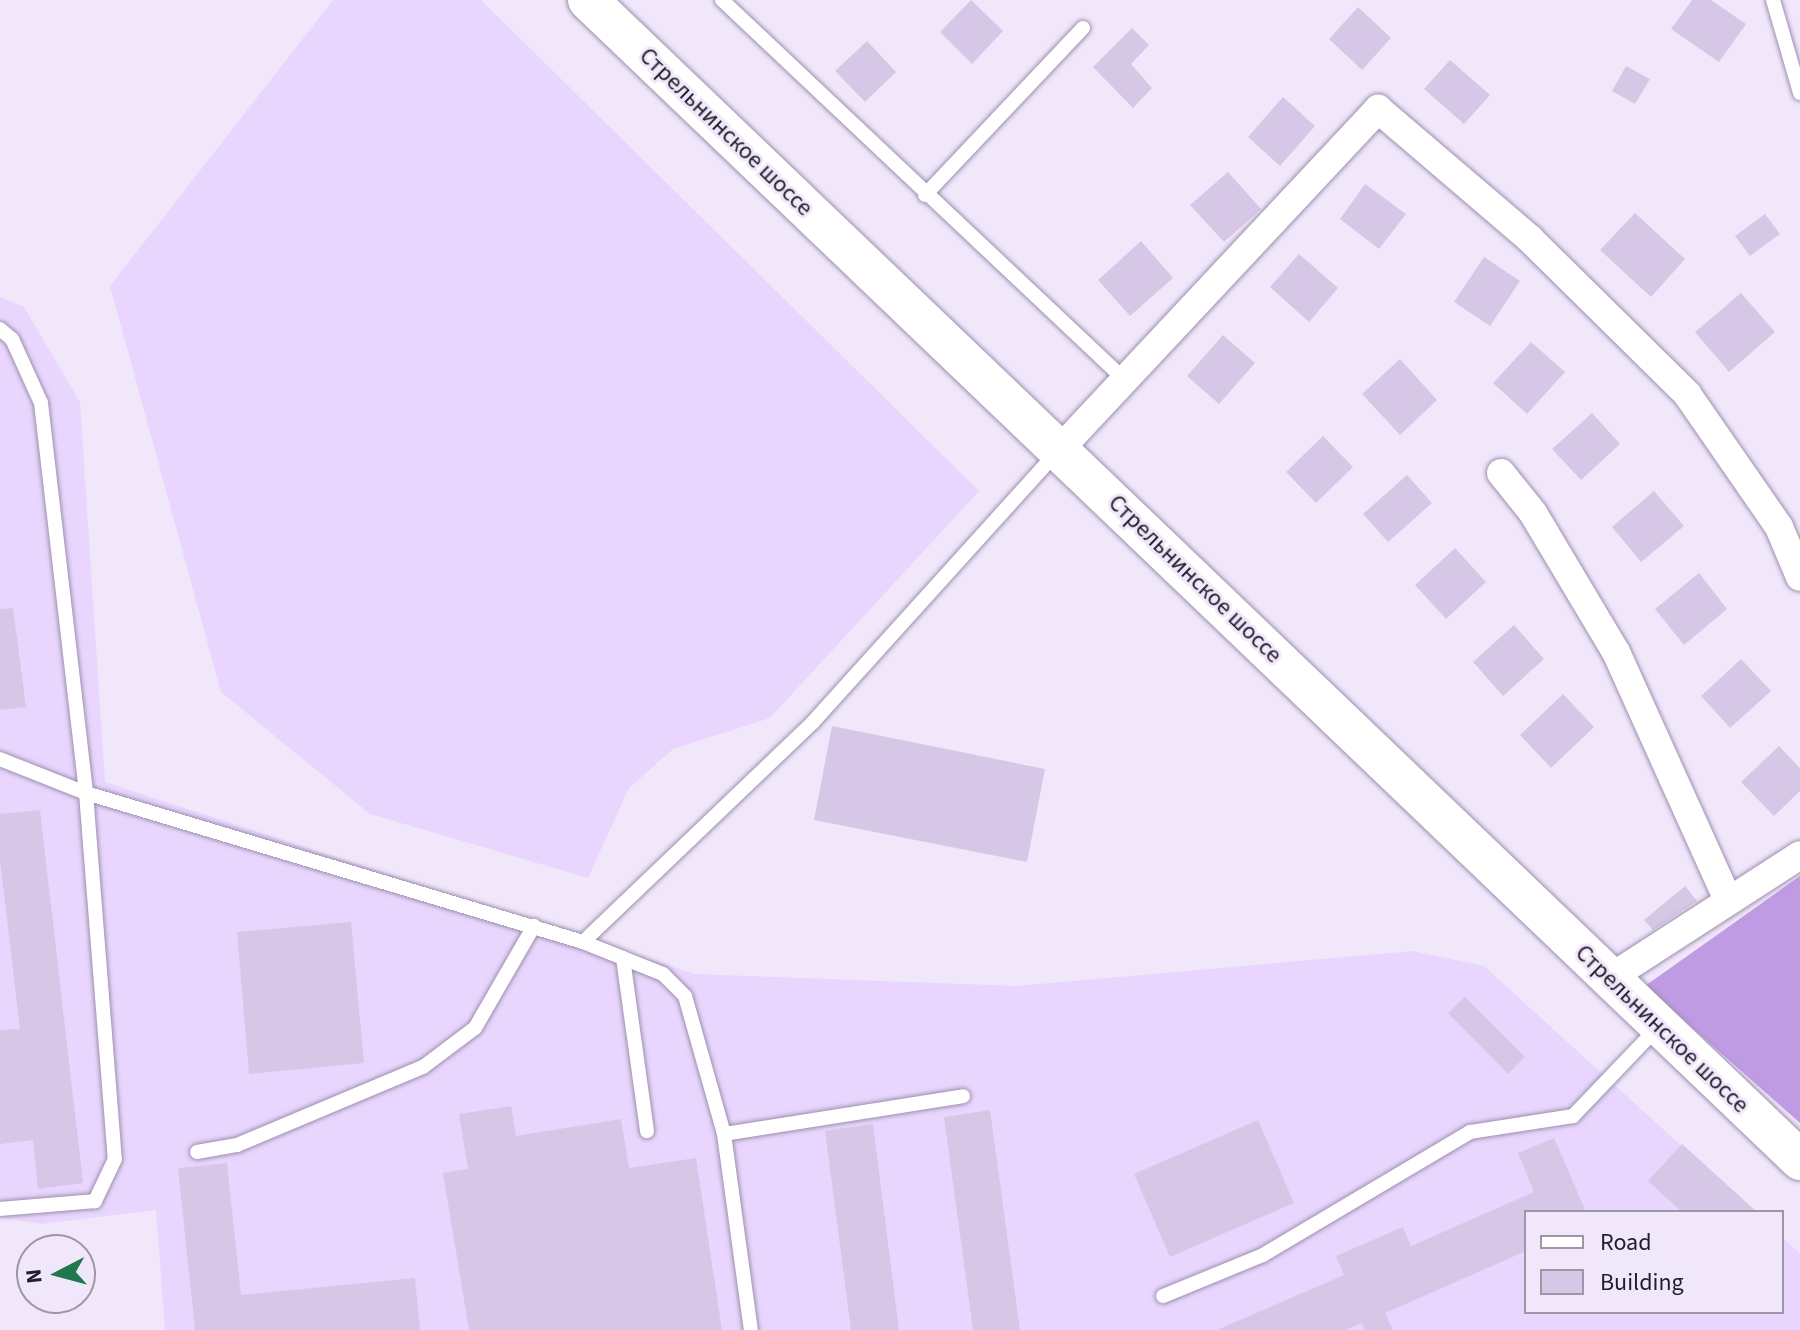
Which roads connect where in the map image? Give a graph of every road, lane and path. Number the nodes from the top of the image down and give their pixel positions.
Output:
1 (588, 0) edge
2 (722, 0) edge
3 (1773, 0) edge
4 (1083, 28) dead end
5 (1800, 93) edge
6 (925, 195) junction
7 (0, 329) edge
8 (1125, 380) junction
9 (1060, 449) junction
10 (1501, 473) dead end
11 (1800, 577) edge
12 (0, 759) edge
13 (86, 793) junction
14 (1800, 855) edge
15 (1728, 900) junction
16 (534, 926) junction
17 (583, 942) junction
18 (623, 958) junction
19 (1610, 978) junction
20 (1657, 1028) junction
21 (963, 1096) dead end
22 (647, 1131) dead end
23 (724, 1134) junction
24 (197, 1152) dead end
25 (1800, 1160) edge
26 (0, 1209) edge
27 (1163, 1296) dead end
28 (751, 1330) edge

1 - 9 main road, Стрельнинское шоссе
2 - 6 lane
3 - 5 lane
4 - 6 lane
6 - 8 lane
7 - 13 lane
8 - 9 street
8 - 11 street
9 - 17 lane
9 - 19 main road, Стрельнинское шоссе
10 - 15 street
12 - 13 lane
13 - 16 lane
13 - 26 lane
14 - 15 street
15 - 19 street
16 - 17 lane
16 - 24 lane
17 - 18 lane
18 - 22 lane
18 - 23 lane
19 - 20 main road, Стрельнинское шоссе
20 - 25 main road, Стрельнинское шоссе
20 - 27 lane
21 - 23 lane
23 - 28 lane

